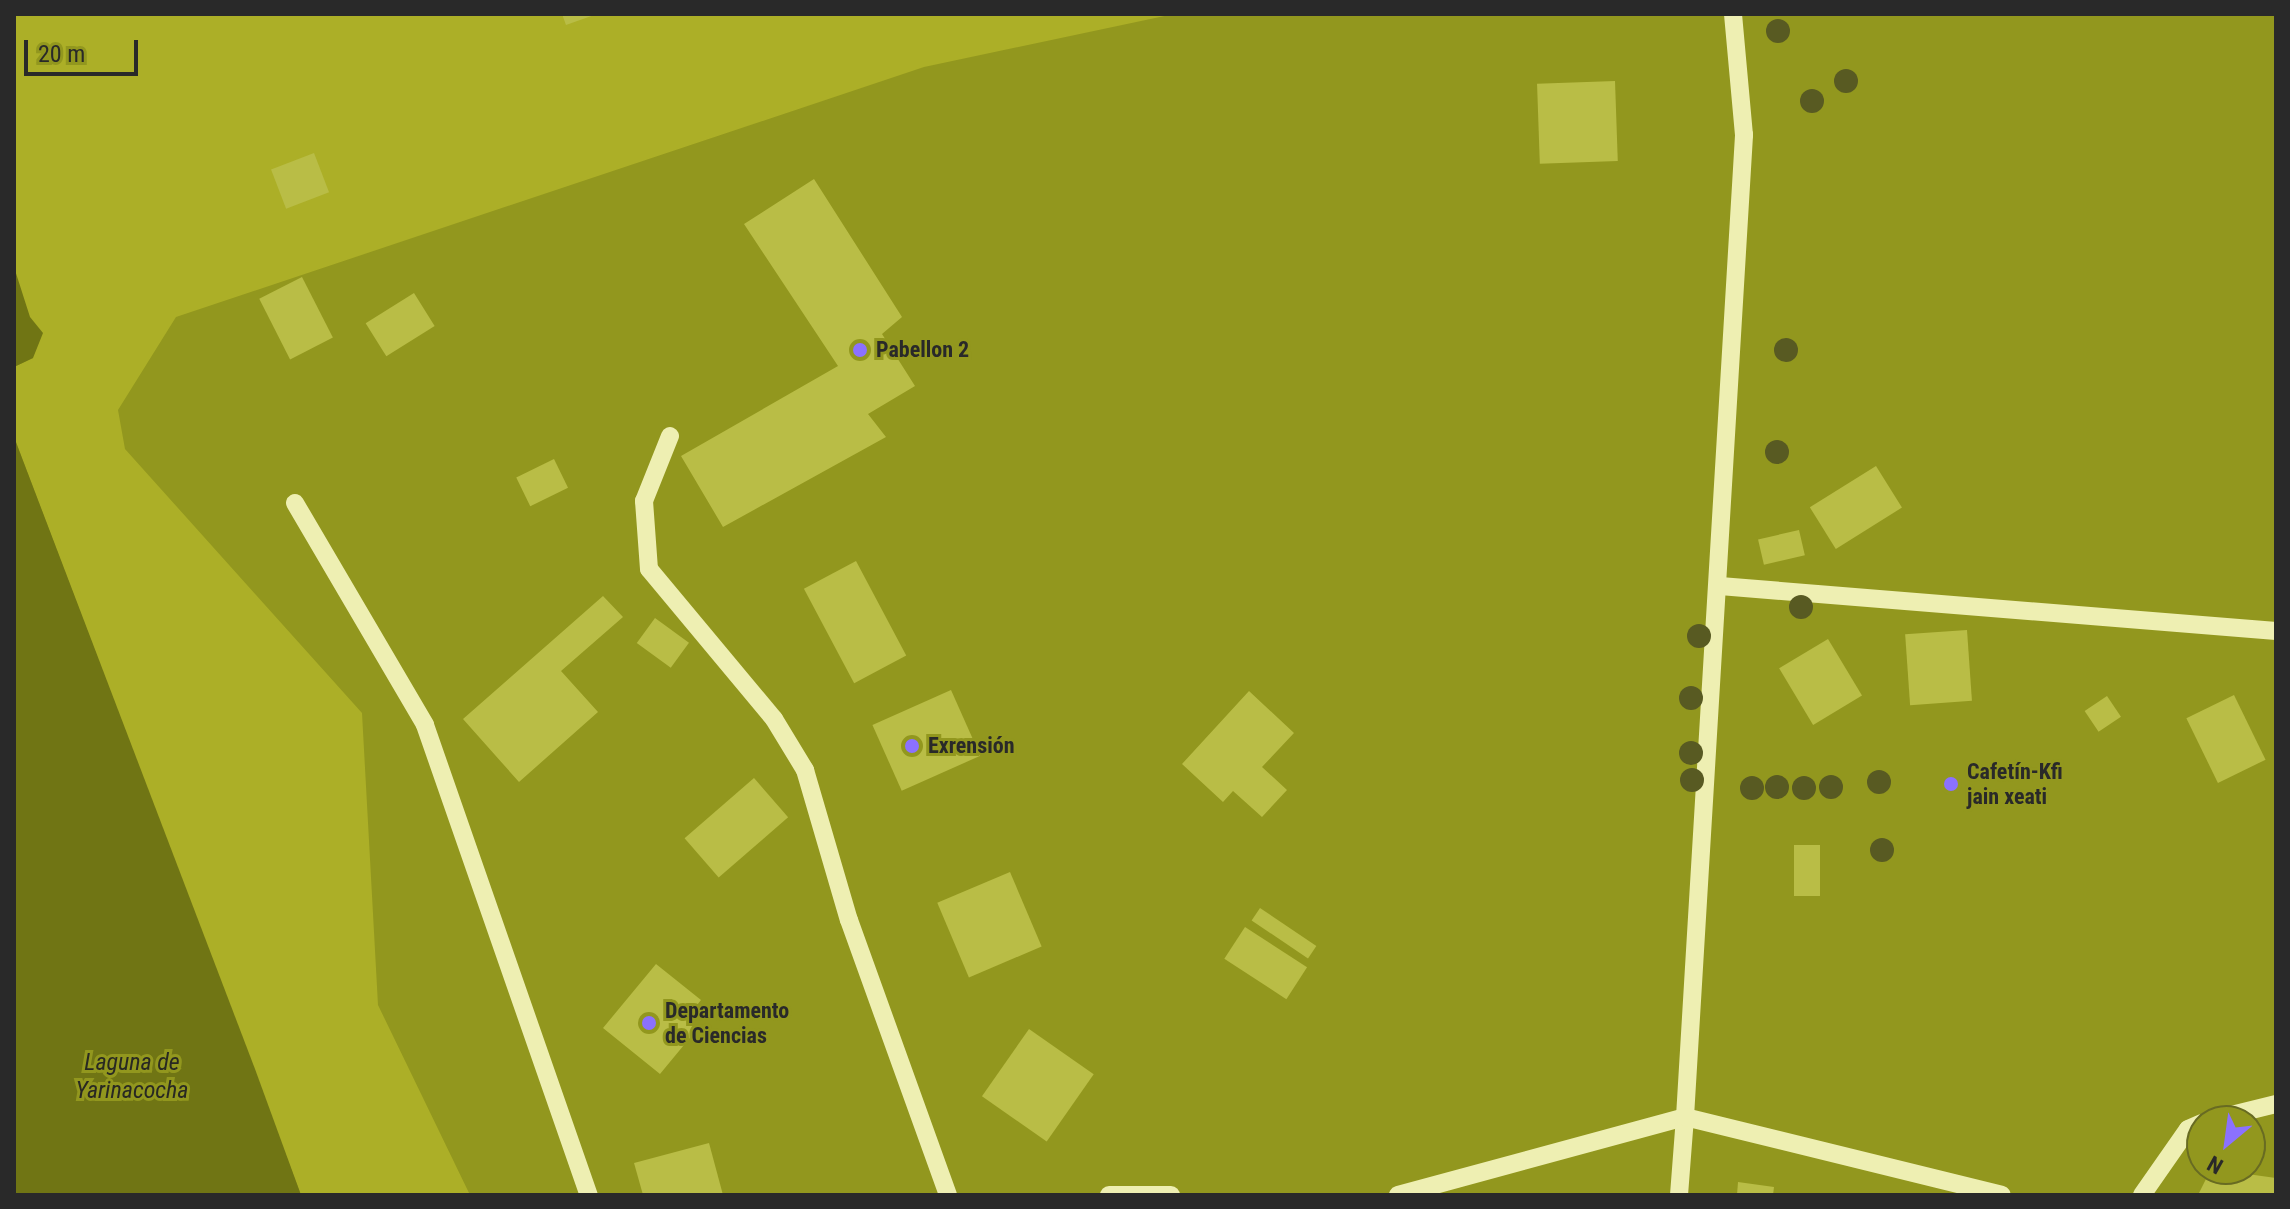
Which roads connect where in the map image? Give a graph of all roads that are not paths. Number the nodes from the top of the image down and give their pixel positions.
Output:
1 (1733, 14) edge
2 (670, 436) dead end
3 (295, 503) dead end
4 (1720, 586) junction
5 (2276, 631) edge
6 (1685, 1117) junction
7 (2186, 1132) edge
8 (589, 1195) edge
9 (948, 1195) edge
10 (1109, 1195) edge
11 (1171, 1195) edge
12 (1398, 1195) edge
13 (1679, 1195) edge
14 (2002, 1195) edge
15 (2142, 1195) edge

1 - 4 lane
2 - 9 lane
3 - 8 lane
4 - 5 lane
4 - 6 lane
6 - 12 lane
6 - 13 lane
6 - 14 lane
7 - 15 lane
10 - 11 lane

